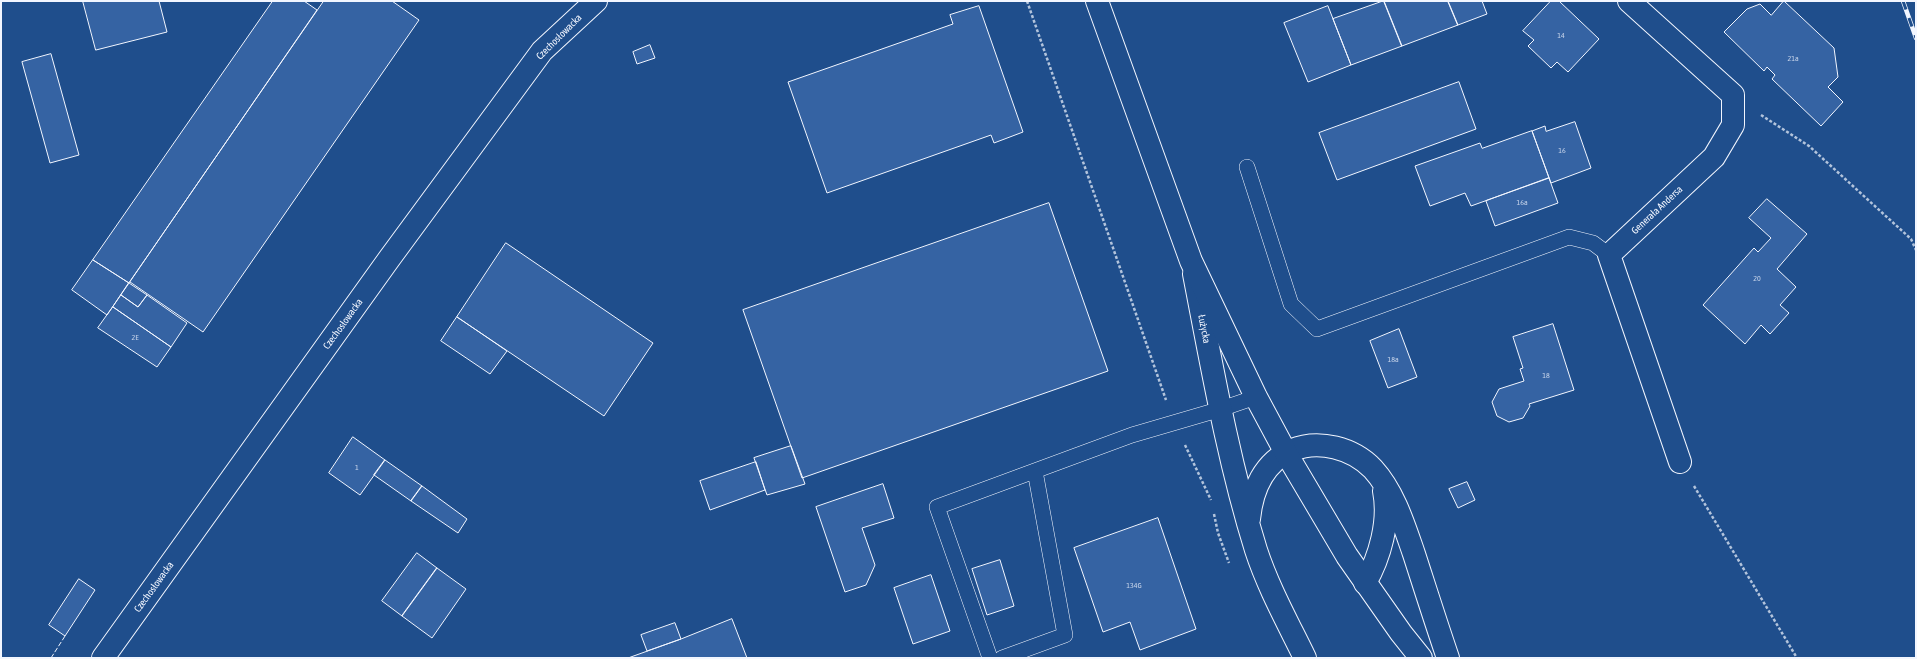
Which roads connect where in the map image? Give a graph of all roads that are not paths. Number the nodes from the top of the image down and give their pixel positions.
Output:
1 (596, 1) edge
2 (1098, 1) edge
3 (1629, 1) edge
4 (1247, 167) dead end
5 (1609, 255) junction
6 (1191, 261) junction
7 (1256, 397) junction
8 (1220, 409) junction
9 (1286, 453) junction
10 (1680, 462) road end
11 (1034, 471) junction
12 (1379, 478) junction
13 (1249, 524) junction
14 (1364, 583) junction
15 (103, 658) edge
16 (990, 658) edge
17 (1002, 658) edge
18 (1304, 658) edge
19 (1421, 658) edge
20 (1448, 658) edge

1 - 15 street, Czechosłowacka
2 - 6 street, Łużycka
3 - 5 street, Generała Andersa
4 - 5 lane
5 - 10 street
6 - 7 street
6 - 8 street, Łużycka
7 - 8 lane
7 - 9 street
8 - 11 lane
8 - 13 street, Łużycka
9 - 12 street
9 - 13 street
9 - 14 street
11 - 16 lane
11 - 17 lane
12 - 14 street
12 - 20 street
13 - 18 street, Łużycka
14 - 19 street

